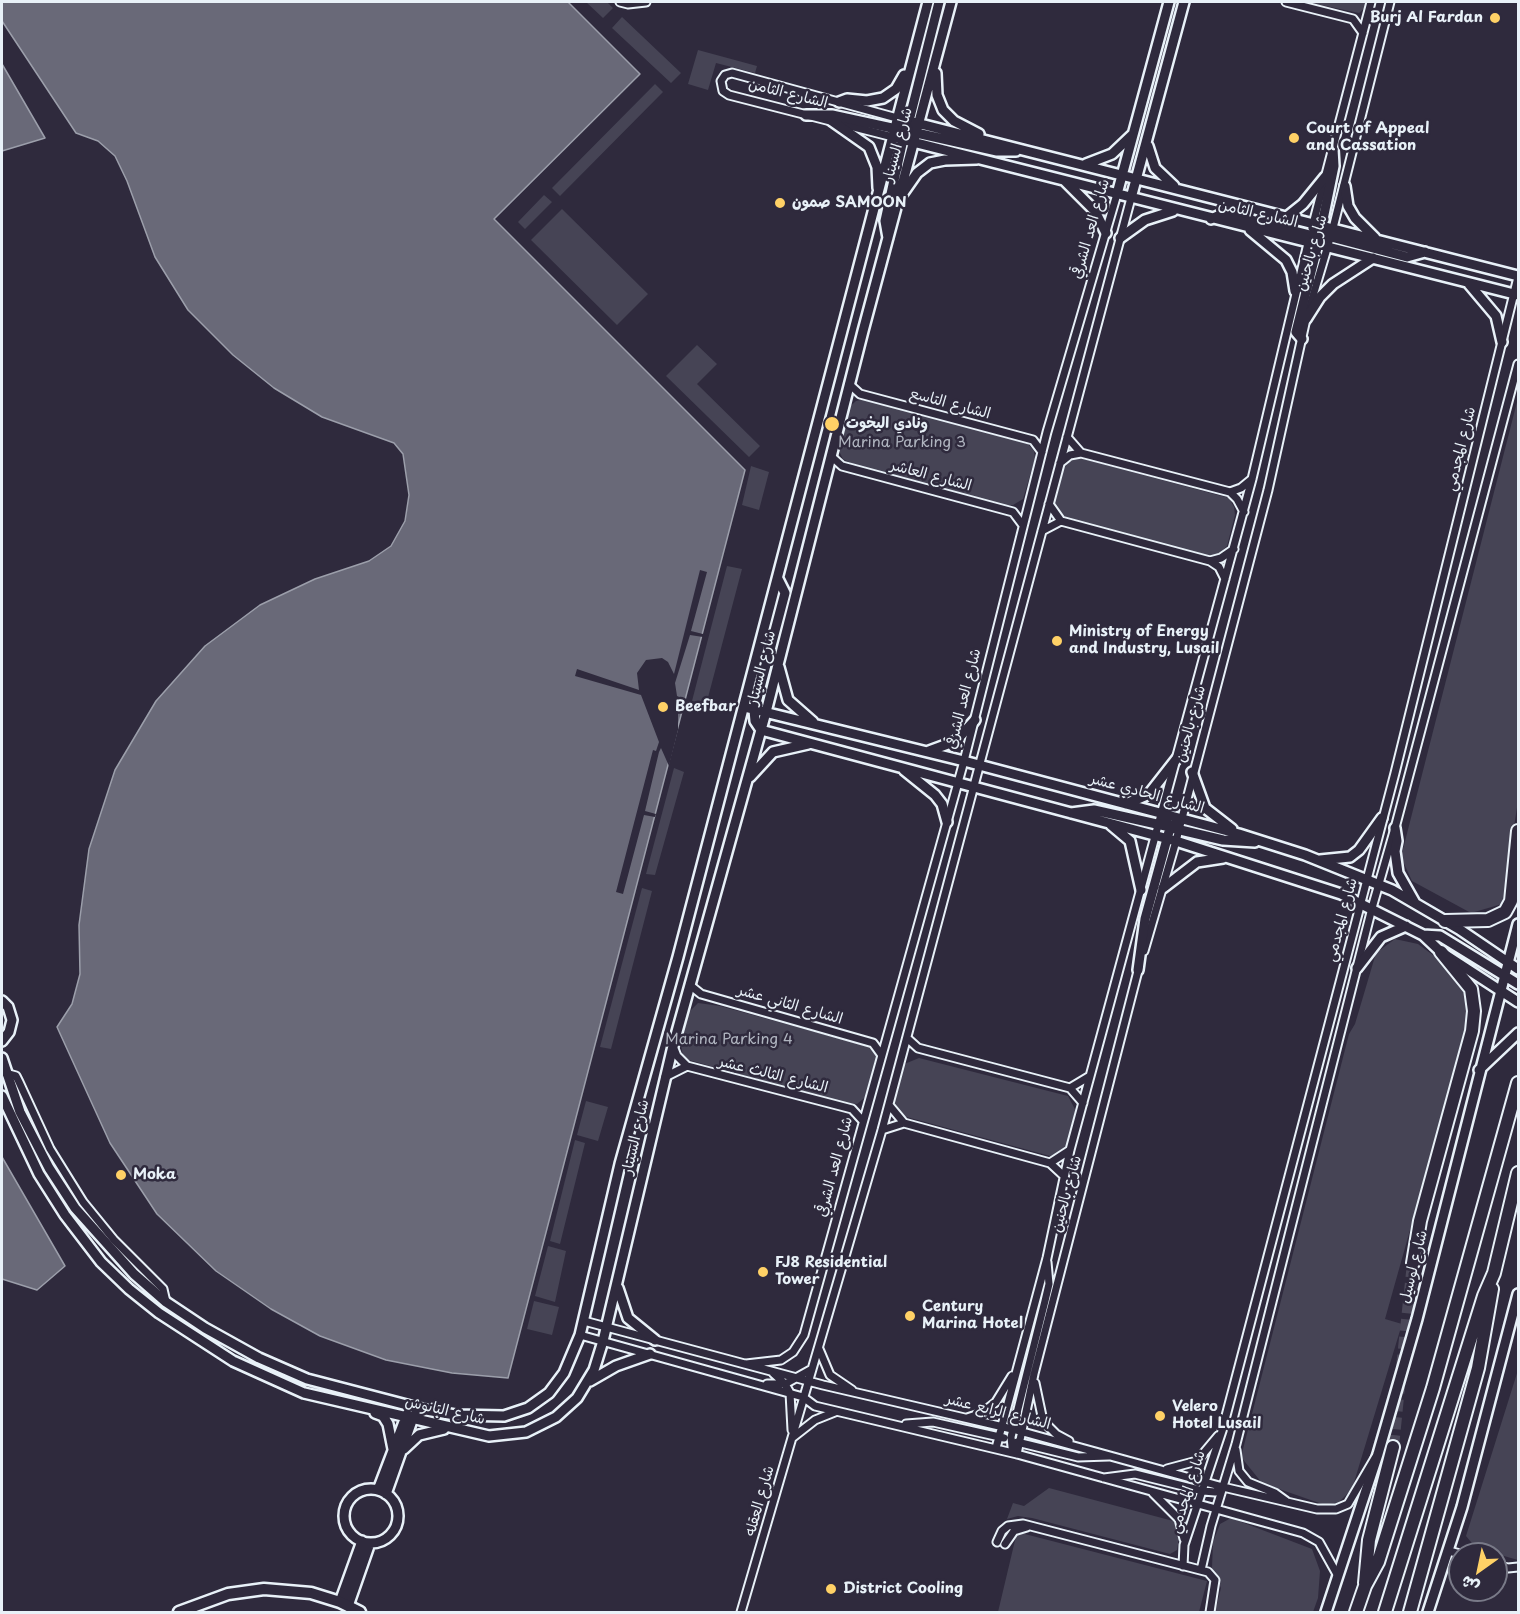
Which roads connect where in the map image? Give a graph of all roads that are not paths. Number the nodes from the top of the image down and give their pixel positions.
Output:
1 (646, 2) edge
2 (928, 2) edge
3 (939, 2) edge
4 (951, 2) edge
5 (1169, 2) edge
6 (1184, 2) edge
7 (1286, 2) edge
8 (1371, 2) edge
9 (1390, 2) edge
10 (624, 3) edge
11 (1369, 10) junction
12 (1353, 19) junction
13 (1363, 33) junction
14 (911, 63) junction
15 (934, 68) junction
16 (839, 102) junction
17 (806, 115) junction
18 (897, 118) junction
19 (832, 121) junction
20 (907, 132) junction
21 (1133, 134) junction
22 (988, 140) junction
23 (1148, 143) junction
24 (1333, 149) junction
25 (1034, 152) junction
26 (980, 158) junction
27 (1084, 164) junction
28 (1123, 176) junction
29 (1325, 177) junction
30 (1063, 179) junction
31 (1136, 179) junction
32 (1346, 186) junction
33 (1176, 188) junction
34 (880, 193) junction
35 (1117, 194) junction
36 (1131, 198) junction
37 (899, 200) junction
38 (1174, 210) junction
39 (1288, 216) junction
40 (1211, 219) junction
41 (1246, 227) junction
42 (1106, 233) junction
43 (1320, 235) junction
44 (1120, 238) junction
45 (1376, 239) junction
46 (888, 240) junction
47 (1425, 252) junction
48 (1373, 258) junction
49 (1518, 277) edge
50 (1469, 284) junction
51 (1295, 291) junction
52 (1516, 294) edge
53 (1306, 319) junction
54 (1302, 339) junction
55 (1502, 342) junction
56 (1518, 364) edge
57 (849, 384) junction
58 (860, 394) junction
59 (845, 400) junction
60 (1047, 432) junction
61 (1067, 437) junction
62 (1033, 440) junction
63 (1042, 452) junction
64 (1081, 453) junction
65 (832, 457) junction
66 (1060, 463) junction
67 (842, 466) junction
68 (828, 472) junction
69 (1252, 478) junction
70 (1230, 492) junction
71 (1027, 504) junction
72 (1049, 504) junction
73 (1013, 512) junction
74 (1244, 512) junction
75 (1061, 521) junction
76 (1022, 524) junction
77 (1042, 531) junction
78 (1233, 549) junction
79 (1210, 561) junction
80 (778, 579) junction
81 (1225, 579) junction
82 (778, 665) junction
83 (744, 707) junction
84 (754, 710) junction
85 (766, 712) junction
86 (975, 720) junction
87 (817, 725) junction
88 (762, 730) junction
89 (811, 743) junction
90 (926, 752) junction
91 (1178, 757) junction
92 (964, 761) junction
93 (980, 765) junction
94 (899, 767) junction
95 (1192, 772) junction
96 (747, 782) junction
97 (958, 783) junction
98 (973, 787) junction
99 (1124, 804) junction
100 (1071, 813) junction
101 (1162, 814) junction
102 (1382, 818) junction
103 (947, 822) junction
104 (1110, 823) junction
105 (1395, 828) junction
106 (1172, 830) junction
107 (1518, 831) edge
108 (1239, 834) junction
109 (1157, 836) junction
110 (1264, 842) junction
111 (1232, 858) junction
112 (1317, 860) junction
113 (1367, 879) junction
114 (1379, 884) junction
115 (1163, 888) junction
116 (1141, 890) junction
117 (1360, 902) junction
118 (1416, 905) junction
119 (1372, 908) junction
120 (1445, 921) junction
121 (1518, 924) edge
122 (1406, 926) junction
123 (1424, 935) junction
124 (1441, 952) junction
125 (1508, 962) junction
126 (1357, 968) junction
127 (1138, 970) junction
128 (1518, 971) edge
129 (1505, 976) junction
130 (1518, 984) edge
131 (692, 986) junction
132 (1500, 991) junction
133 (701, 994) junction
134 (2, 1001) edge
135 (687, 1001) junction
136 (1518, 1002) edge
137 (1518, 1033) edge
138 (887, 1034) junction
139 (907, 1038) junction
140 (2, 1041) edge
141 (873, 1042) junction
142 (673, 1046) junction
143 (918, 1048) junction
144 (881, 1054) junction
145 (902, 1055) junction
146 (2, 1058) edge
147 (687, 1066) junction
148 (1479, 1070) junction
149 (3, 1073) edge
150 (1090, 1076) junction
151 (665, 1077) junction
152 (1518, 1083) edge
153 (1070, 1088) junction
154 (2, 1096) edge
155 (868, 1100) junction
156 (1083, 1103) junction
157 (889, 1105) junction
158 (852, 1109) junction
159 (863, 1121) junction
160 (904, 1123) junction
161 (882, 1130) junction
162 (1070, 1150) junction
163 (1050, 1163) junction
164 (1518, 1173) edge
165 (1064, 1176) junction
166 (1047, 1258) junction
167 (1413, 1263) tunnel mouth
168 (1494, 1273) junction
169 (617, 1284) junction
170 (1518, 1294) edge
171 (166, 1302) junction
172 (159, 1313) junction
173 (584, 1321) junction
174 (607, 1327) junction
175 (580, 1335) junction
176 (655, 1340) junction
177 (603, 1341) junction
178 (819, 1349) junction
179 (650, 1354) junction
180 (253, 1355) junction
181 (746, 1364) junction
182 (278, 1367) junction
183 (247, 1368) junction
184 (1016, 1368) junction
185 (812, 1369) junction
186 (771, 1371) junction
187 (1034, 1374) junction
188 (798, 1377) junction
189 (307, 1379) junction
190 (273, 1380) junction
191 (808, 1381) junction
192 (747, 1382) junction
193 (588, 1383) junction
194 (785, 1384) junction
195 (331, 1386) junction
196 (303, 1393) junction
197 (790, 1393) junction
198 (862, 1395) junction
199 (803, 1397) junction
200 (327, 1399) junction
201 (413, 1406) junction
202 (363, 1408) junction
203 (838, 1411) junction
204 (409, 1418) junction
205 (967, 1418) junction
206 (904, 1425) junction
207 (1002, 1427) junction
208 (447, 1428) junction
209 (1012, 1429) junction
210 (1222, 1431) junction
211 (1022, 1432) junction
212 (792, 1438) junction
213 (999, 1438) junction
214 (1010, 1440) junction
215 (1019, 1442) junction
216 (1236, 1444) junction
217 (1077, 1446) junction
218 (1393, 1447) tunnel mouth
219 (996, 1448) junction
220 (397, 1452) junction
221 (1017, 1454) junction
222 (1378, 1454) junction
223 (1112, 1455) junction
224 (1164, 1469) junction
225 (1101, 1478) junction
226 (1206, 1482) junction
227 (1223, 1487) junction
228 (1151, 1491) junction
229 (1203, 1491) junction
230 (382, 1492) junction
231 (1288, 1503) junction
232 (1200, 1504) junction
233 (1217, 1509) junction
234 (1029, 1527) junction
235 (366, 1542) junction
236 (997, 1542) dead end
237 (1451, 1542) edge
238 (1005, 1544) dead end
239 (1184, 1545) junction
240 (1448, 1554) edge
241 (1183, 1566) junction
242 (1201, 1570) junction
243 (1338, 1576) junction
244 (1365, 1586) junction
245 (344, 1604) junction
246 (179, 1612) edge
247 (360, 1612) edge
248 (741, 1612) edge
249 (1210, 1612) edge
250 (1326, 1612) edge
251 (1356, 1612) edge
252 (1384, 1612) edge
253 (1410, 1612) edge
254 (1428, 1612) edge

1 - 10 street
2 - 14 street, شارع السينار
3 - 20 street
4 - 15 street, شارع السينار
5 - 21 street, شارع العد الشرقي
6 - 23 street, شارع العد الشرقي
7 - 12 street
8 - 11 street, شارع بالحنين
9 - 32 street, شارع بالحنين
11 - 12 street
11 - 13 street, شارع بالحنين
12 - 13 street
13 - 24 street, شارع بالحنين
14 - 16 street
14 - 18 street, شارع السينار
15 - 20 street, شارع السينار
15 - 22 street
16 - 17 street, الشارع الثامن
16 - 18 street, الشارع الثامن
17 - 19 street, الشارع الثامن
17 - 20 street
18 - 20 street, شارع السينار
19 - 20 street, الشارع الثامن
19 - 34 street
20 - 22 street, الشارع الثامن
20 - 25 street
20 - 26 street, الشارع الثامن
20 - 34 street, شارع السينار
20 - 37 street, شارع السينار
20 - 46 street
21 - 27 street
21 - 28 street, شارع العد الشرقي
22 - 25 street, الشارع الثامن
23 - 31 street, شارع العد الشرقي
23 - 33 street
24 - 29 street, شارع بالحنين
24 - 43 street
25 - 27 street, الشارع الثامن
26 - 30 street, الشارع الثامن
26 - 37 street
27 - 28 street, الشارع الثامن
28 - 31 street, الشارع الثامن
28 - 35 street, شارع العد الشرقي
29 - 39 street
29 - 43 street, شارع بالحنين
30 - 35 street, الشارع الثامن
30 - 42 street
31 - 33 street, الشارع الثامن
31 - 36 street, شارع العد الشرقي
32 - 43 street, شارع بالحنين
32 - 45 street
33 - 39 street, الشارع الثامن
34 - 80 street, شارع السينار
35 - 36 street, الشارع الثامن
35 - 42 street, شارع العد الشرقي
36 - 38 street, الشارع الثامن
36 - 44 street, شارع العد الشرقي
37 - 46 street, شارع السينار
38 - 40 street, الشارع الثامن
38 - 44 street
39 - 43 street, الشارع الثامن
40 - 41 street, الشارع الثامن
40 - 43 street
41 - 43 street, الشارع الثامن
41 - 51 street
42 - 60 street, شارع العد الشرقي
43 - 45 street, الشارع الثامن
43 - 47 street
43 - 48 street, الشارع الثامن
43 - 51 street, شارع بالحنين
43 - 53 street, شارع بالحنين
43 - 54 street
44 - 61 street, شارع العد الشرقي
45 - 47 street, الشارع الثامن
46 - 57 street, شارع السينار
47 - 49 street, الشارع الثامن
48 - 50 street, الشارع الثامن
48 - 53 street
49 - 52 street, شارع المجدمي
50 - 52 street, الشارع الثامن
50 - 55 street
51 - 69 street, شارع بالحنين
52 - 55 street, شارع المجدمي
53 - 54 street, شارع بالحنين
54 - 95 street, شارع بالحنين
55 - 102 street, شارع المجدمي
56 - 105 street, شارع المجدمي
57 - 58 street, الشارع التاسع
57 - 59 street, شارع السينار
58 - 59 street
58 - 62 street, الشارع التاسع
59 - 65 street, شارع السينار
60 - 62 street
60 - 63 street, شارع العد الشرقي
61 - 64 street
61 - 66 street, شارع العد الشرقي
62 - 63 street
63 - 71 street, شارع العد الشرقي
64 - 66 street
64 - 70 street
65 - 67 street, الشارع العاشر
65 - 68 street, شارع السينار
66 - 72 street, شارع العد الشرقي
67 - 68 street
67 - 73 street, الشارع العاشر
68 - 82 street, شارع السينار
69 - 70 street
69 - 74 street, شارع بالحنين
70 - 74 street
71 - 73 street
71 - 76 street, شارع العد الشرقي
72 - 75 street
72 - 77 street, شارع العد الشرقي
73 - 76 street
74 - 78 street, شارع بالحنين
75 - 77 street
75 - 79 street
76 - 86 street, شارع العد الشرقي
77 - 93 street, شارع العد الشرقي
78 - 79 street
78 - 81 street, شارع بالحنين
79 - 81 street
80 - 83 street, شارع السينار
80 - 84 street
81 - 91 street, شارع بالحنين
82 - 85 street, شارع السينار
82 - 87 street
83 - 84 street, الشارع الحادي عشر
83 - 173 street, شارع السينار
84 - 85 street, الشارع الحادي عشر
84 - 88 street
85 - 87 street, الشارع الحادي عشر
85 - 88 street, شارع السينار
86 - 90 street
86 - 92 street, شارع العد الشرقي
87 - 90 street, الشارع الحادي عشر
88 - 89 street, الشارع الحادي عشر
88 - 96 street, شارع السينار
89 - 94 street, الشارع الحادي عشر
89 - 96 street
90 - 92 street, الشارع الحادي عشر
91 - 99 street
91 - 101 street, شارع بالحنين
92 - 93 street, الشارع الحادي عشر
92 - 97 street, شارع العد الشرقي
93 - 98 street, شارع العد الشرقي
93 - 99 street, الشارع الحادي عشر
94 - 97 street, الشارع الحادي عشر
94 - 103 street
95 - 106 street, شارع بالحنين
95 - 108 street
96 - 131 street, شارع السينار
97 - 98 street, الشارع الحادي عشر
97 - 103 street, شارع العد الشرقي
98 - 100 street, الشارع الحادي عشر
98 - 139 street, شارع العد الشرقي
99 - 101 street, الشارع الحادي عشر
100 - 104 street, الشارع الحادي عشر
100 - 106 street
101 - 106 street, الشارع الحادي عشر
101 - 106 street, شارع بالحنين
102 - 112 street
102 - 113 street, شارع المجدمي
103 - 138 street, شارع العد الشرقي
104 - 109 street, الشارع الحادي عشر
104 - 116 street
105 - 114 street, شارع المجدمي
105 - 118 street
106 - 108 street, الشارع الحادي عشر
106 - 109 street, الشارع الحادي عشر
106 - 110 street
106 - 111 street, الشارع الحادي عشر
106 - 115 street, شارع بالحنين
106 - 127 street
107 - 120 highway
108 - 110 street, الشارع الحادي عشر
109 - 116 street, شارع بالحنين
110 - 112 street, الشارع الحادي عشر
111 - 115 street
111 - 117 street, الشارع الحادي عشر
112 - 113 street, الشارع الحادي عشر
113 - 114 street, الشارع الحادي عشر
113 - 117 street, شارع المجدمي
114 - 118 street, الشارع الحادي عشر
114 - 119 street, شارع المجدمي
115 - 127 street, شارع بالحنين
116 - 150 street, شارع بالحنين
117 - 119 street, الشارع الحادي عشر
117 - 210 street, شارع المجدمي
118 - 120 street, الشارع الحادي عشر
119 - 122 street, الشارع الحادي عشر
119 - 126 street, شارع المجدمي
120 - 125 street, الشارع الحادي عشر
121 - 125 street, شارع لوسيل
122 - 123 street, الشارع الحادي عشر
122 - 126 street
123 - 124 street, الشارع الحادي عشر
123 - 129 street
124 - 132 street, الشارع الحادي عشر
124 - 167 highway
125 - 128 street, الشارع الحادي عشر
125 - 129 street, شارع لوسيل
126 - 216 street, شارع المجدمي
127 - 187 street, شارع بالحنين
129 - 130 street
129 - 132 street, شارع لوسيل
131 - 133 street, الشارع الثاني عشر
131 - 135 street, شارع السينار
132 - 136 street, الشارع الحادي عشر
132 - 148 street, شارع لوسيل
133 - 135 street
133 - 141 street, الشارع الثاني عشر
134 - 140 street
135 - 142 street, شارع السينار
137 - 148 street
138 - 141 street
138 - 144 street, شارع العد الشرقي
139 - 143 street
139 - 145 street, شارع العد الشرقي
141 - 144 street
142 - 147 street
142 - 151 street, شارع السينار
143 - 145 street
143 - 153 street
144 - 155 street, شارع العد الشرقي
145 - 157 street, شارع العد الشرقي
146 - 149 street, شارع البانوش
147 - 151 street
147 - 158 street, الشارع الثالث عشر
148 - 222 street, شارع لوسيل
149 - 171 street, شارع البانوش
150 - 153 street
150 - 156 street, شارع بالحنين
151 - 169 street, شارع السينار
152 - 244 highway
153 - 156 street
154 - 172 street, شارع البانوش
155 - 158 street
155 - 159 street, شارع العد الشرقي
156 - 162 street, شارع بالحنين
157 - 160 street
157 - 161 street, شارع العد الشرقي
158 - 159 street
159 - 181 street, شارع العد الشرقي
160 - 161 street
160 - 163 street
161 - 178 street, شارع العد الشرقي
162 - 163 street
162 - 165 street, شارع بالحنين
163 - 165 street
164 - 168 highway
165 - 166 street, شارع بالحنين
166 - 184 street, شارع بالحنين
166 - 209 street
168 - 252 highway
168 - 253 highway
169 - 174 street, شارع السينار
169 - 176 street
170 - 237 street
171 - 172 street
171 - 180 street, شارع البانوش
172 - 183 street, شارع البانوش
173 - 174 street, الشارع الرابع عشر
173 - 175 street, شارع السينار
174 - 176 street, الشارع الرابع عشر
174 - 177 street, شارع السينار
175 - 177 street
175 - 201 street, شارع البانوش
176 - 181 street, الشارع الرابع عشر
177 - 179 street
177 - 193 street, شارع البانوش
178 - 185 street, شارع العد الشرقي
178 - 198 street
179 - 192 street
179 - 193 street
180 - 182 street, شارع البانوش
180 - 183 street
181 - 186 street, الشارع الرابع عشر
182 - 189 street, شارع البانوش
182 - 190 street
183 - 190 street, شارع البانوش
184 - 205 street
184 - 207 street, شارع بالحنين
185 - 188 street
185 - 191 street, شارع العد الشرقي
186 - 188 street, الشارع الرابع عشر
186 - 194 street
187 - 211 street, شارع بالحنين
187 - 217 street
188 - 191 street, الشارع الرابع عشر
188 - 194 street
189 - 195 street, شارع البانوش
189 - 196 street
190 - 196 street, شارع البانوش
191 - 198 street, الشارع الرابع عشر
191 - 199 street, شارع العد الشرقي
192 - 194 street
192 - 197 street
193 - 208 street, شارع البانوش
194 - 197 street
195 - 200 street
195 - 201 street, شارع البانوش
196 - 200 street, شارع البانوش
197 - 199 street
197 - 212 street
198 - 205 street, الشارع الرابع عشر
199 - 203 street
199 - 212 street, شارع العقله
200 - 202 street, شارع البانوش
201 - 204 street
202 - 204 street, شارع البانوش
202 - 220 street
203 - 206 street
203 - 212 street
204 - 208 street, شارع البانوش
204 - 220 street
205 - 207 street, الشارع الرابع عشر
206 - 213 street
206 - 219 street
207 - 209 street, الشارع الرابع عشر
207 - 213 street, شارع بالحنين
208 - 220 street
209 - 211 street, الشارع الرابع عشر
209 - 214 street
210 - 224 street
210 - 226 street, شارع المجدمي
211 - 214 street
211 - 215 street, شارع بالحنين
211 - 217 street, الشارع الرابع عشر
212 - 248 street, شارع العقله
213 - 214 street
213 - 219 street, شارع بالحنين
214 - 215 street
214 - 219 street
214 - 221 street
215 - 221 street, شارع بالحنين
215 - 223 street
216 - 227 street, شارع المجدمي
216 - 231 street
217 - 223 street, الشارع الرابع عشر
218 - 244 highway
219 - 221 street
220 - 230 street
221 - 225 street
222 - 231 street, الشارع الرابع عشر
222 - 243 street, شارع لوسيل
223 - 224 street, الشارع الرابع عشر
224 - 226 street, الشارع الرابع عشر
225 - 228 street
225 - 229 street
226 - 227 street, الشارع الرابع عشر
226 - 229 street, شارع المجدمي
227 - 229 street
227 - 231 street, الشارع الرابع عشر
227 - 233 street, شارع المجدمي
228 - 232 street
228 - 239 street
229 - 232 street, شارع المجدمي
230 - 235 street
230 - 235 street
232 - 233 street
232 - 239 street, شارع المجدمي
233 - 242 street, شارع المجدمي
233 - 243 street
234 - 236 street
234 - 238 street
234 - 241 street
235 - 245 street
239 - 241 street, شارع المجدمي
240 - 254 street
241 - 242 street
242 - 249 street
243 - 250 street, شارع لوسيل
244 - 251 highway
245 - 246 main road
245 - 247 main road

